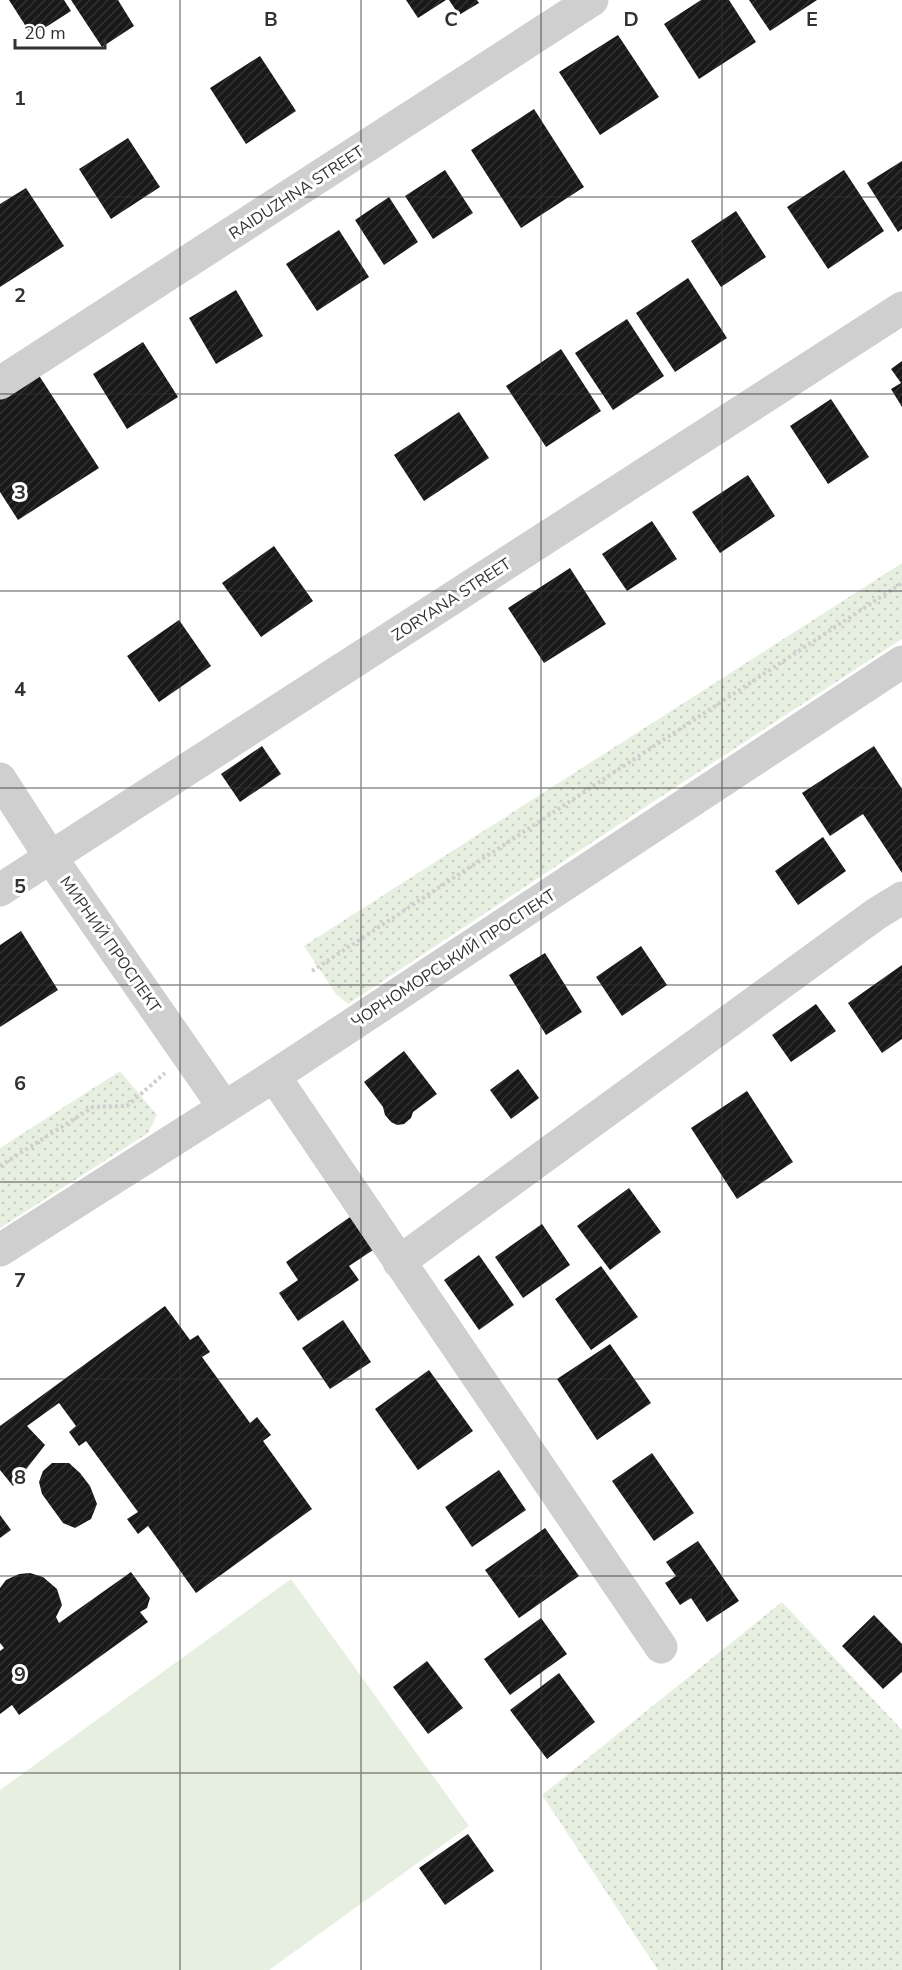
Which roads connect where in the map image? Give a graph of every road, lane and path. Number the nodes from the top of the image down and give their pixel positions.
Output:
1 (592, 0) edge
2 (902, 308) edge
3 (0, 383) edge
4 (902, 583) edge
5 (902, 662) edge
6 (0, 779) edge
7 (51, 858) junction
8 (0, 890) edge
9 (902, 898) edge
10 (312, 971) dead end
11 (187, 1054) junction
12 (274, 1076) junction
13 (224, 1107) junction
14 (0, 1166) edge
15 (0, 1250) edge
16 (399, 1262) junction
17 (661, 1647) dead end

1 - 3 street, RAIDUZHNA STREET
2 - 7 street, ZORYANA STREET
4 - 10 path
5 - 12 street, ЧОРНОМОРСЬКИЙ ПРОСПЕКТ
6 - 7 street, МИРНИЙ ПРОСПЕКТ
7 - 8 street, ZORYANA STREET
7 - 11 street, МИРНИЙ ПРОСПЕКТ
9 - 16 street
11 - 13 street, МИРНИЙ ПРОСПЕКТ
11 - 14 path
12 - 13 street, ЧОРНОМОРСЬКИЙ ПРОСПЕКТ
12 - 16 street
13 - 15 street, ЧОРНОМОРСЬКИЙ ПРОСПЕКТ
16 - 17 street

